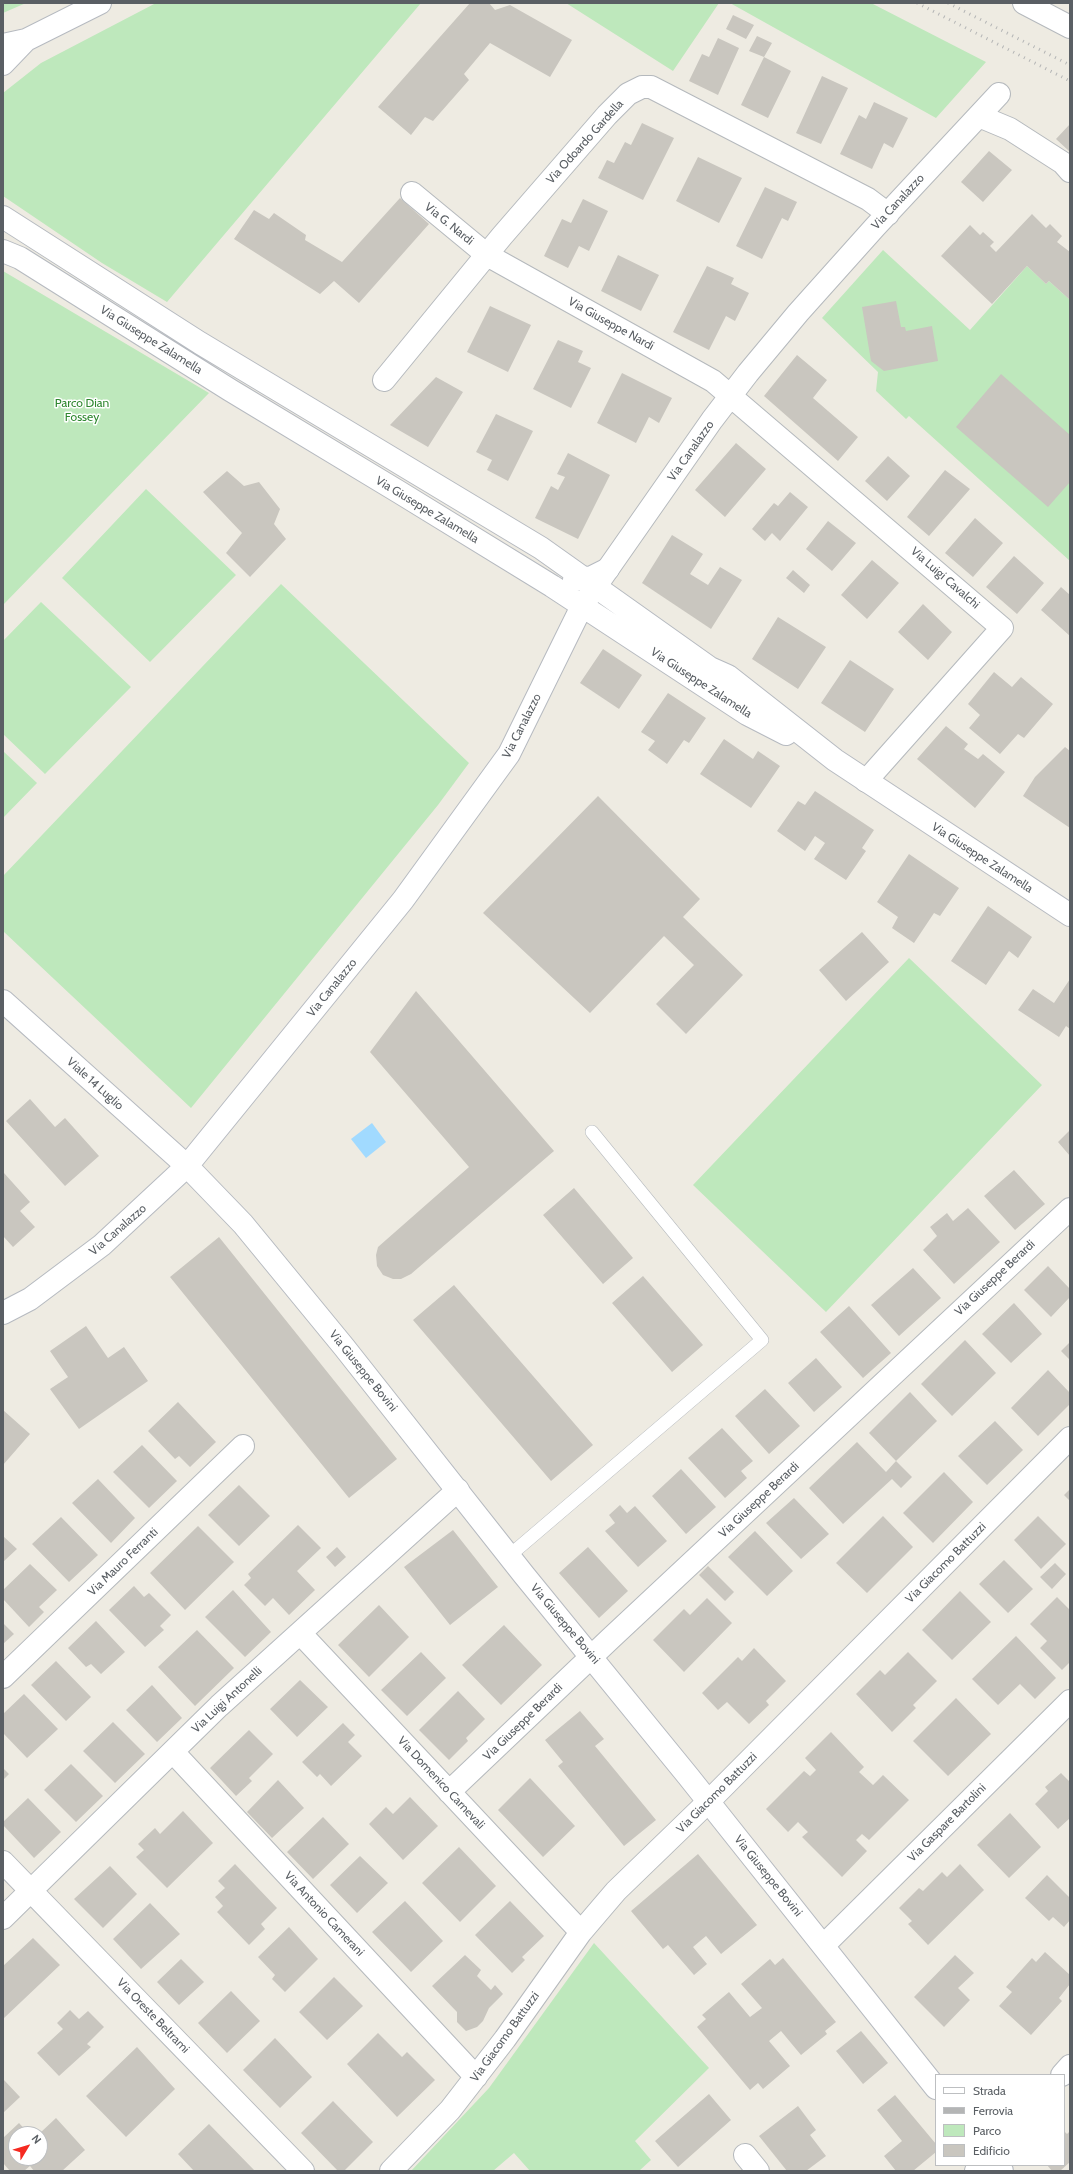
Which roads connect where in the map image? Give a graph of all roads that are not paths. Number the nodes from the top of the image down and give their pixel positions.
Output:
1 (100, 3) edge
2 (1024, 3) edge
3 (1067, 21) edge
4 (26, 40) junction
5 (3, 45) edge
6 (3, 64) edge
7 (999, 94) dead end
8 (979, 116) junction
9 (1070, 171) edge
10 (412, 193) dead end
11 (888, 214) junction
12 (3, 217) edge
13 (3, 232) edge
14 (8, 253) edge
15 (487, 256) junction
16 (200, 343) junction
17 (384, 380) dead end
18 (732, 396) junction
19 (412, 500) junction
20 (608, 569) junction
21 (589, 583) junction
22 (582, 606) junction
23 (728, 676) junction
24 (835, 760) junction
25 (866, 781) junction
26 (1070, 915) edge
27 (3, 1001) edge
28 (592, 1132) dead end
29 (187, 1166) junction
30 (1070, 1208) edge
31 (3, 1313) edge
32 (1070, 1438) edge
33 (243, 1446) dead end
34 (458, 1490) junction
35 (509, 1556) junction
36 (301, 1634) junction
37 (592, 1656) junction
38 (3, 1677) edge
39 (1070, 1701) edge
40 (173, 1752) junction
41 (449, 1792) junction
42 (708, 1802) junction
43 (3, 1862) edge
44 (31, 1891) junction
45 (3, 1918) edge
46 (581, 1932) junction
47 (824, 1945) junction
48 (1070, 2066) edge
49 (1063, 2074) edge
50 (476, 2077) junction
51 (935, 2087) edge
52 (303, 2171) edge
53 (391, 2171) edge

1 - 4 street
2 - 3 street
4 - 5 street
4 - 6 street
7 - 8 street, Via Canalazzo
8 - 9 street
8 - 11 street, Via Canalazzo
10 - 15 street, Via G. Nardi
11 - 15 street, Via Odoardo Gardella
11 - 18 street, Via Canalazzo
12 - 16 street, Via Giuseppe Zalamella
13 - 16 street, Via Giuseppe Zalamella
14 - 19 street, Via Giuseppe Zalamella
15 - 17 street, Via Odoardo Gardella
15 - 18 street, Via Giuseppe Nardi
16 - 21 street, Via Giuseppe Zalamella
18 - 20 street, Via Canalazzo
18 - 25 street, Via Luigi Cavalchi
19 - 21 street
19 - 22 street, Via Giuseppe Zalamella
20 - 21 street
20 - 23 street
21 - 22 street, Via Canalazzo
21 - 23 street, Via Giuseppe Zalamella
22 - 24 street, Via Giuseppe Zalamella
22 - 29 street, Via Canalazzo
23 - 24 street, Via Giuseppe Zalamella
24 - 25 street, Via Giuseppe Zalamella
25 - 26 street, Via Giuseppe Zalamella
27 - 29 street, Viale 14 Luglio
28 - 35 lane
29 - 31 street, Via Canalazzo
29 - 34 street, Via Giuseppe Bovini
30 - 37 street, Via Giuseppe Berardi
32 - 42 street, Via Giacomo Battuzzi
33 - 38 street, Via Mauro Ferranti
34 - 35 street, Via Giuseppe Bovini
34 - 36 street, Via Luigi Antonelli
35 - 37 street, Via Giuseppe Bovini
36 - 40 street, Via Luigi Antonelli
36 - 41 street, Via Domenico Carnevali
37 - 41 street, Via Giuseppe Berardi
37 - 42 street, Via Giuseppe Bovini
39 - 47 street, Via Gaspare Bartolini
40 - 44 street, Via Luigi Antonelli
40 - 50 street, Via Antonio Camerani
41 - 46 street, Via Domenico Carnevali
42 - 46 street, Via Giacomo Battuzzi
42 - 47 street, Via Giuseppe Bovini
43 - 44 street, Via Oreste Beltrami
44 - 45 street, Via Luigi Antonelli
44 - 52 street, Via Oreste Beltrami
46 - 50 street, Via Giacomo Battuzzi
47 - 51 street, Via Giuseppe Bovini
48 - 49 street
50 - 53 street, Via Giacomo Battuzzi

